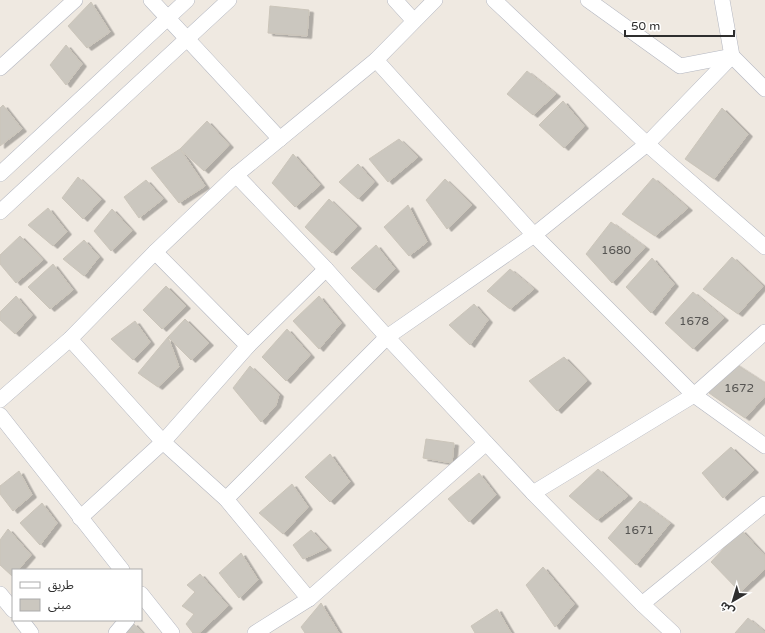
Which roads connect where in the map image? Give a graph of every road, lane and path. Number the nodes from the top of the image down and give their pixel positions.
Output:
1 (75, 0) edge
2 (151, 0) edge
3 (188, 0) edge
4 (229, 0) edge
5 (395, 0) edge
6 (435, 0) edge
7 (494, 0) edge
8 (588, 0) edge
9 (722, 0) edge
10 (168, 18) junction
11 (414, 21) junction
12 (187, 39) junction
13 (732, 56) junction
14 (376, 60) junction
15 (0, 68) edge
16 (765, 89) edge
17 (280, 139) junction
18 (647, 144) junction
19 (0, 174) edge
20 (236, 175) junction
21 (0, 212) edge
22 (534, 234) junction
23 (765, 247) edge
24 (155, 252) junction
25 (326, 269) junction
26 (765, 332) edge
27 (387, 337) junction
28 (70, 340) junction
29 (248, 346) junction
30 (694, 395) junction
31 (0, 400) edge
32 (0, 415) edge
33 (163, 442) junction
34 (486, 443) junction
35 (765, 446) edge
36 (533, 493) junction
37 (226, 499) junction
38 (763, 510) edge
39 (80, 518) junction
40 (121, 569) edge
41 (0, 594) edge
42 (142, 599) edge
43 (309, 599) junction
44 (642, 604) junction
45 (12, 609) edge
46 (22, 621) edge
47 (126, 621) edge
48 (31, 633) edge
49 (116, 633) edge
50 (172, 633) edge
51 (255, 633) edge
52 (673, 633) edge

1 - 15 street
2 - 10 street
3 - 10 street
4 - 12 street
5 - 11 street
6 - 11 street
7 - 18 street
8 - 13 street
9 - 13 street
10 - 12 street
10 - 19 street
11 - 14 street
12 - 17 street
12 - 21 street
13 - 16 street
13 - 18 street
14 - 17 street
14 - 22 street
17 - 20 street
18 - 22 street
18 - 23 street
20 - 24 street
20 - 25 street
22 - 27 street
22 - 30 street
24 - 28 street
24 - 29 street
25 - 27 street
25 - 29 street
26 - 30 street
27 - 34 street
27 - 37 street
28 - 31 street
28 - 33 street
29 - 33 street
30 - 35 street
30 - 36 street
32 - 39 street
33 - 37 street
33 - 39 street
34 - 36 street
34 - 43 street
36 - 44 street
37 - 43 street
38 - 44 street
39 - 40 street
41 - 45 street
42 - 50 street
43 - 51 street
44 - 52 street
46 - 48 street
47 - 49 street

